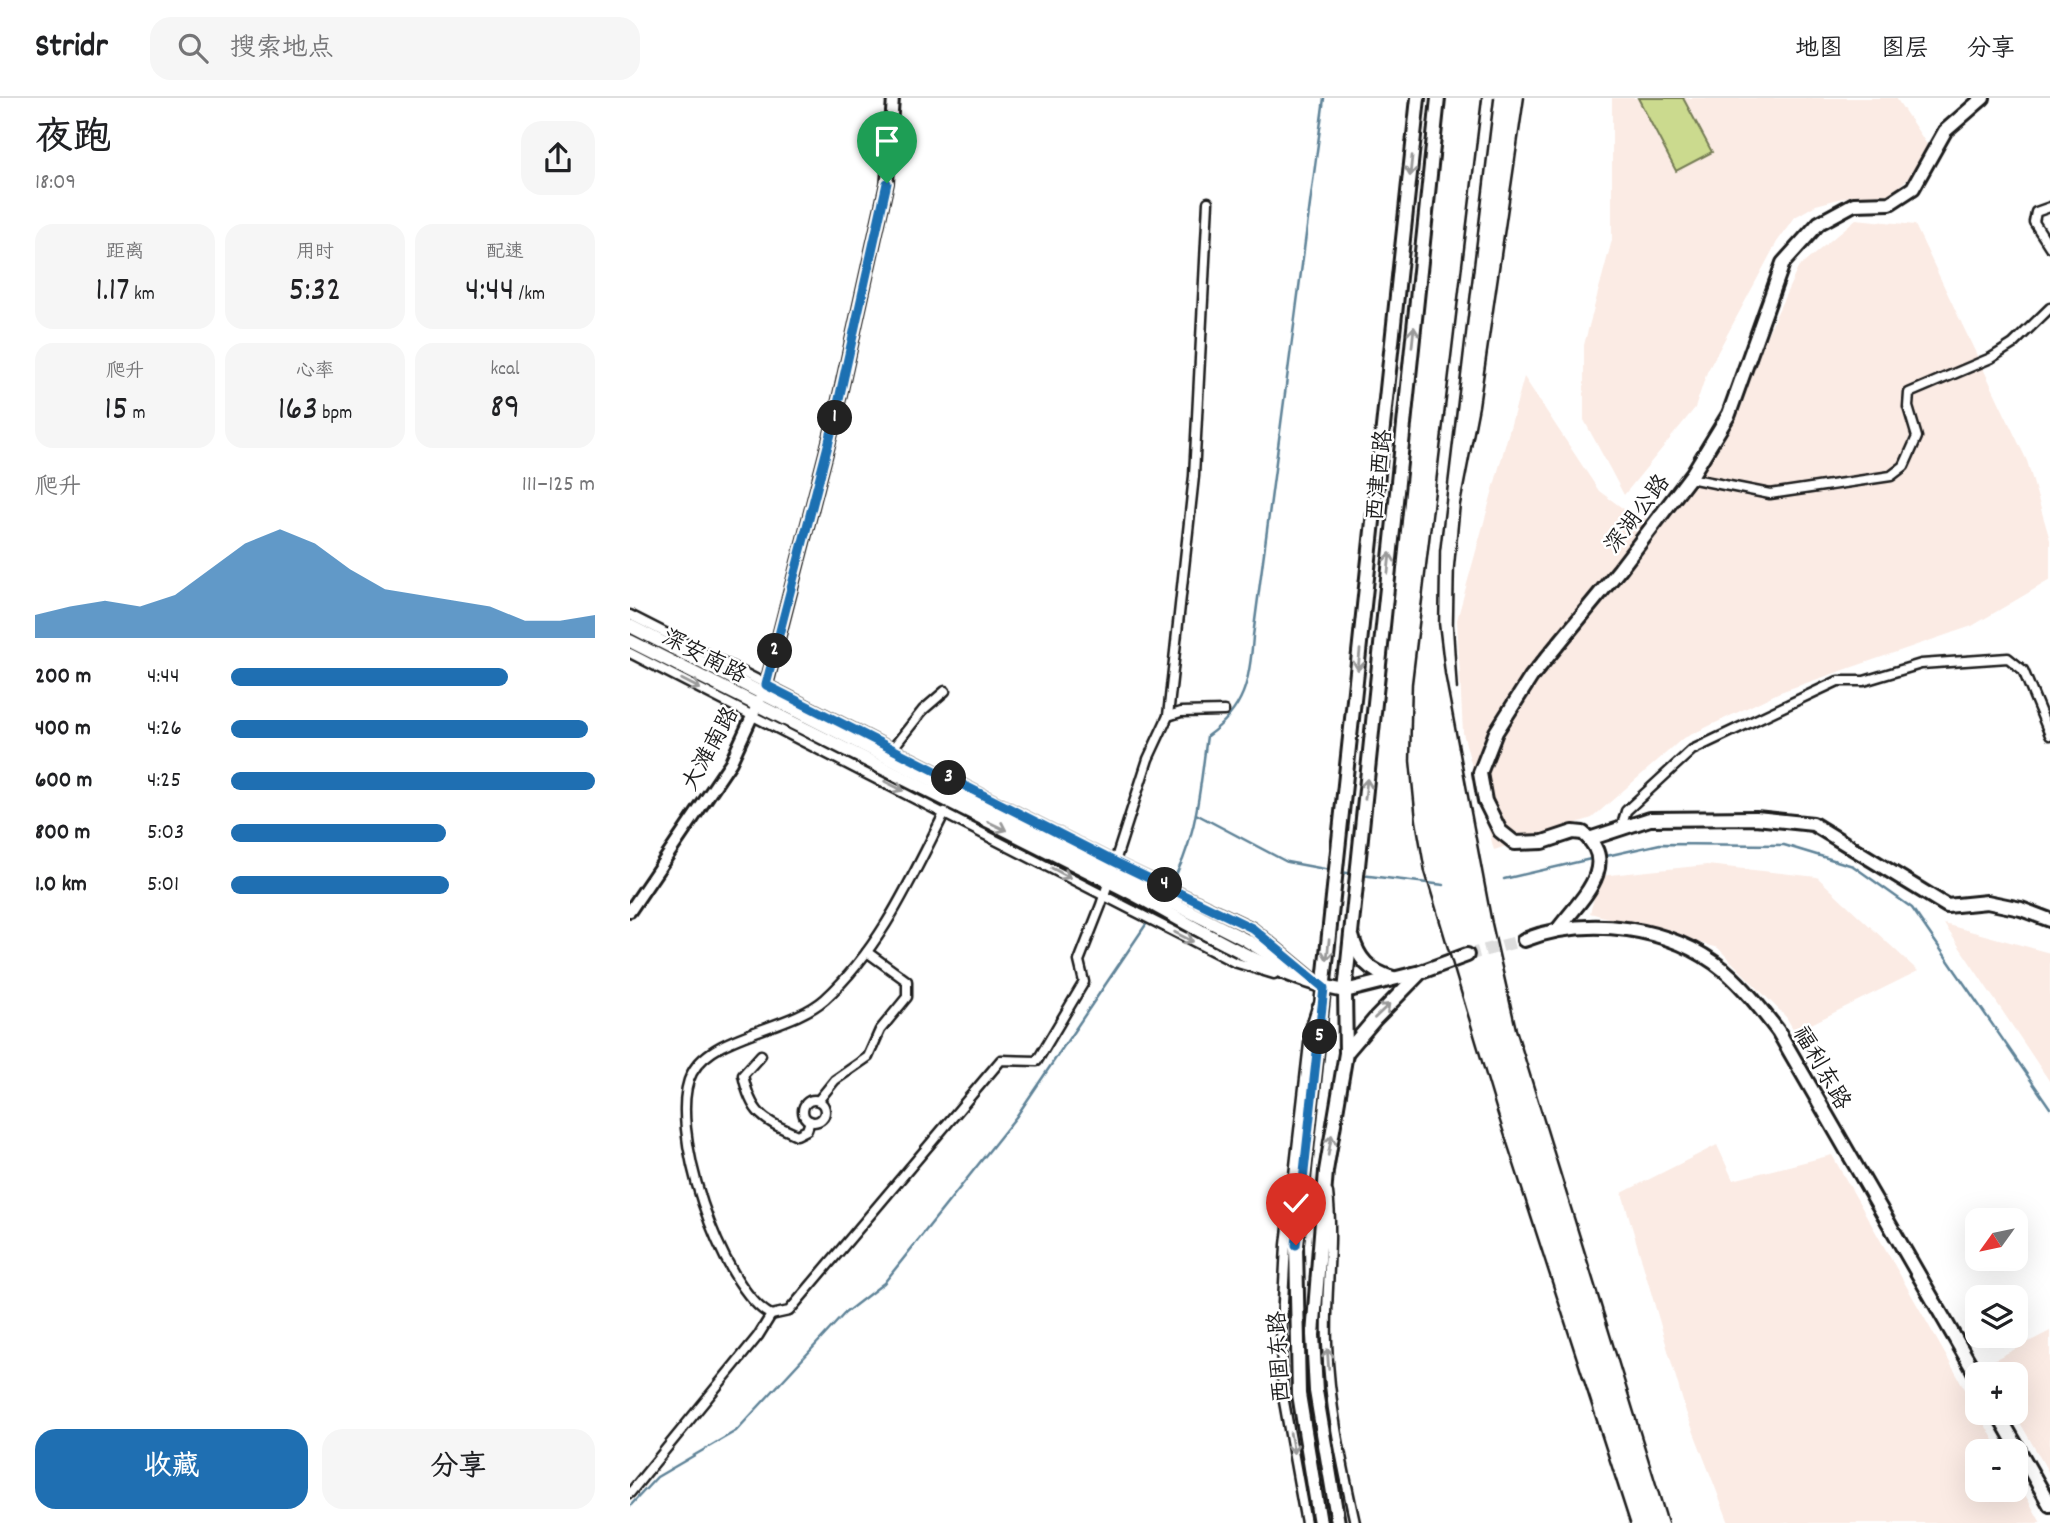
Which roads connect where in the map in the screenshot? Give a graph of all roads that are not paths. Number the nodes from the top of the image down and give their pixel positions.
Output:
1 (893, 98) edge
2 (1418, 98) edge
3 (1438, 98) edge
4 (1983, 98) edge
5 (1208, 202) dead end
6 (2050, 207) edge
7 (2050, 247) edge
8 (2050, 308) edge
9 (1689, 478) junction
10 (630, 615) edge
11 (630, 626) edge
12 (630, 641) edge
13 (630, 653) edge
14 (945, 691) dead end
15 (760, 699) junction
16 (1224, 711) dead end
17 (1168, 716) junction
18 (2050, 735) edge
19 (890, 752) junction
20 (945, 812) junction
21 (1621, 828) junction
22 (1589, 839) junction
23 (1338, 854) joint
24 (1359, 857) joint
25 (1111, 871) junction
26 (1102, 894) junction
27 (630, 911) edge
28 (2050, 920) edge
29 (1559, 928) junction
30 (1352, 936) junction
31 (1524, 940) tunnel mouth
32 (1243, 945) junction
33 (867, 952) junction
34 (1467, 956) tunnel mouth
35 (1421, 972) junction
36 (1393, 978) junction
37 (1324, 988) junction
38 (1345, 991) junction
39 (1346, 1053) junction
40 (761, 1055) dead end
41 (818, 1101) junction
42 (810, 1121) junction
43 (1326, 1171) junction
44 (771, 1315) junction
45 (1969, 1362) edge
46 (2004, 1425) edge
47 (630, 1493) edge
48 (2050, 1506) edge
49 (1306, 1523) edge
50 (1320, 1523) edge
51 (1338, 1523) edge
52 (1355, 1523) edge

1 - 15 street, 大滩南路
2 -> 23 main road, 西津西路
24 -> 3 main road, 西津西路
4 - 9 main road, 深湖公路
5 - 17 street
6 - 7 street
8 - 9 street
9 - 22 main road, 深湖公路
10 - 15 street, 深安南路
11 - 15 main road, 深安南路
12 - 15 main road, 深安南路
13 -> 15 street, 深安南路
14 - 19 street
15 - 19 main road, 深安南路
15 -> 20 street, 深安南路
15 -> 25 main road, 深安南路
15 - 27 street, 大滩南路
16 - 17 street
17 - 25 street
18 - 21 street
19 - 25 main road, 深安南路
20 -> 26 street, 深安南路
20 - 33 street
21 - 22 main road
21 - 28 main road
22 - 29 main road
23 -> 37 main road, 西固东路
24 - 30 main road, 西固东路
25 - 26 street
25 - 32 main road, 深安南路
26 -> 32 street, 深安南路, bridge
26 - 44 street
29 - 31 main road, 福利东路
29 - 45 main road, 福利东路
30 - 36 main road
30 - 38 main road, 西固东路
32 - 37 main road, 深安南路
32 - 37 street, 深安南路
33 - 41 street
33 - 44 street
34 - 35 main road
35 - 36 main road
39 -> 35 main road
36 - 38 main road
37 - 38 main road
37 -> 49 street
37 - 50 main road, 西固东路
38 - 39 main road, 西固东路
43 -> 39 main road, 西固东路
40 - 42 street
41 - 42 street
41 - 42 street
43 - 51 main road, 西固东路
52 -> 43 street
44 - 47 street
46 - 48 main road

